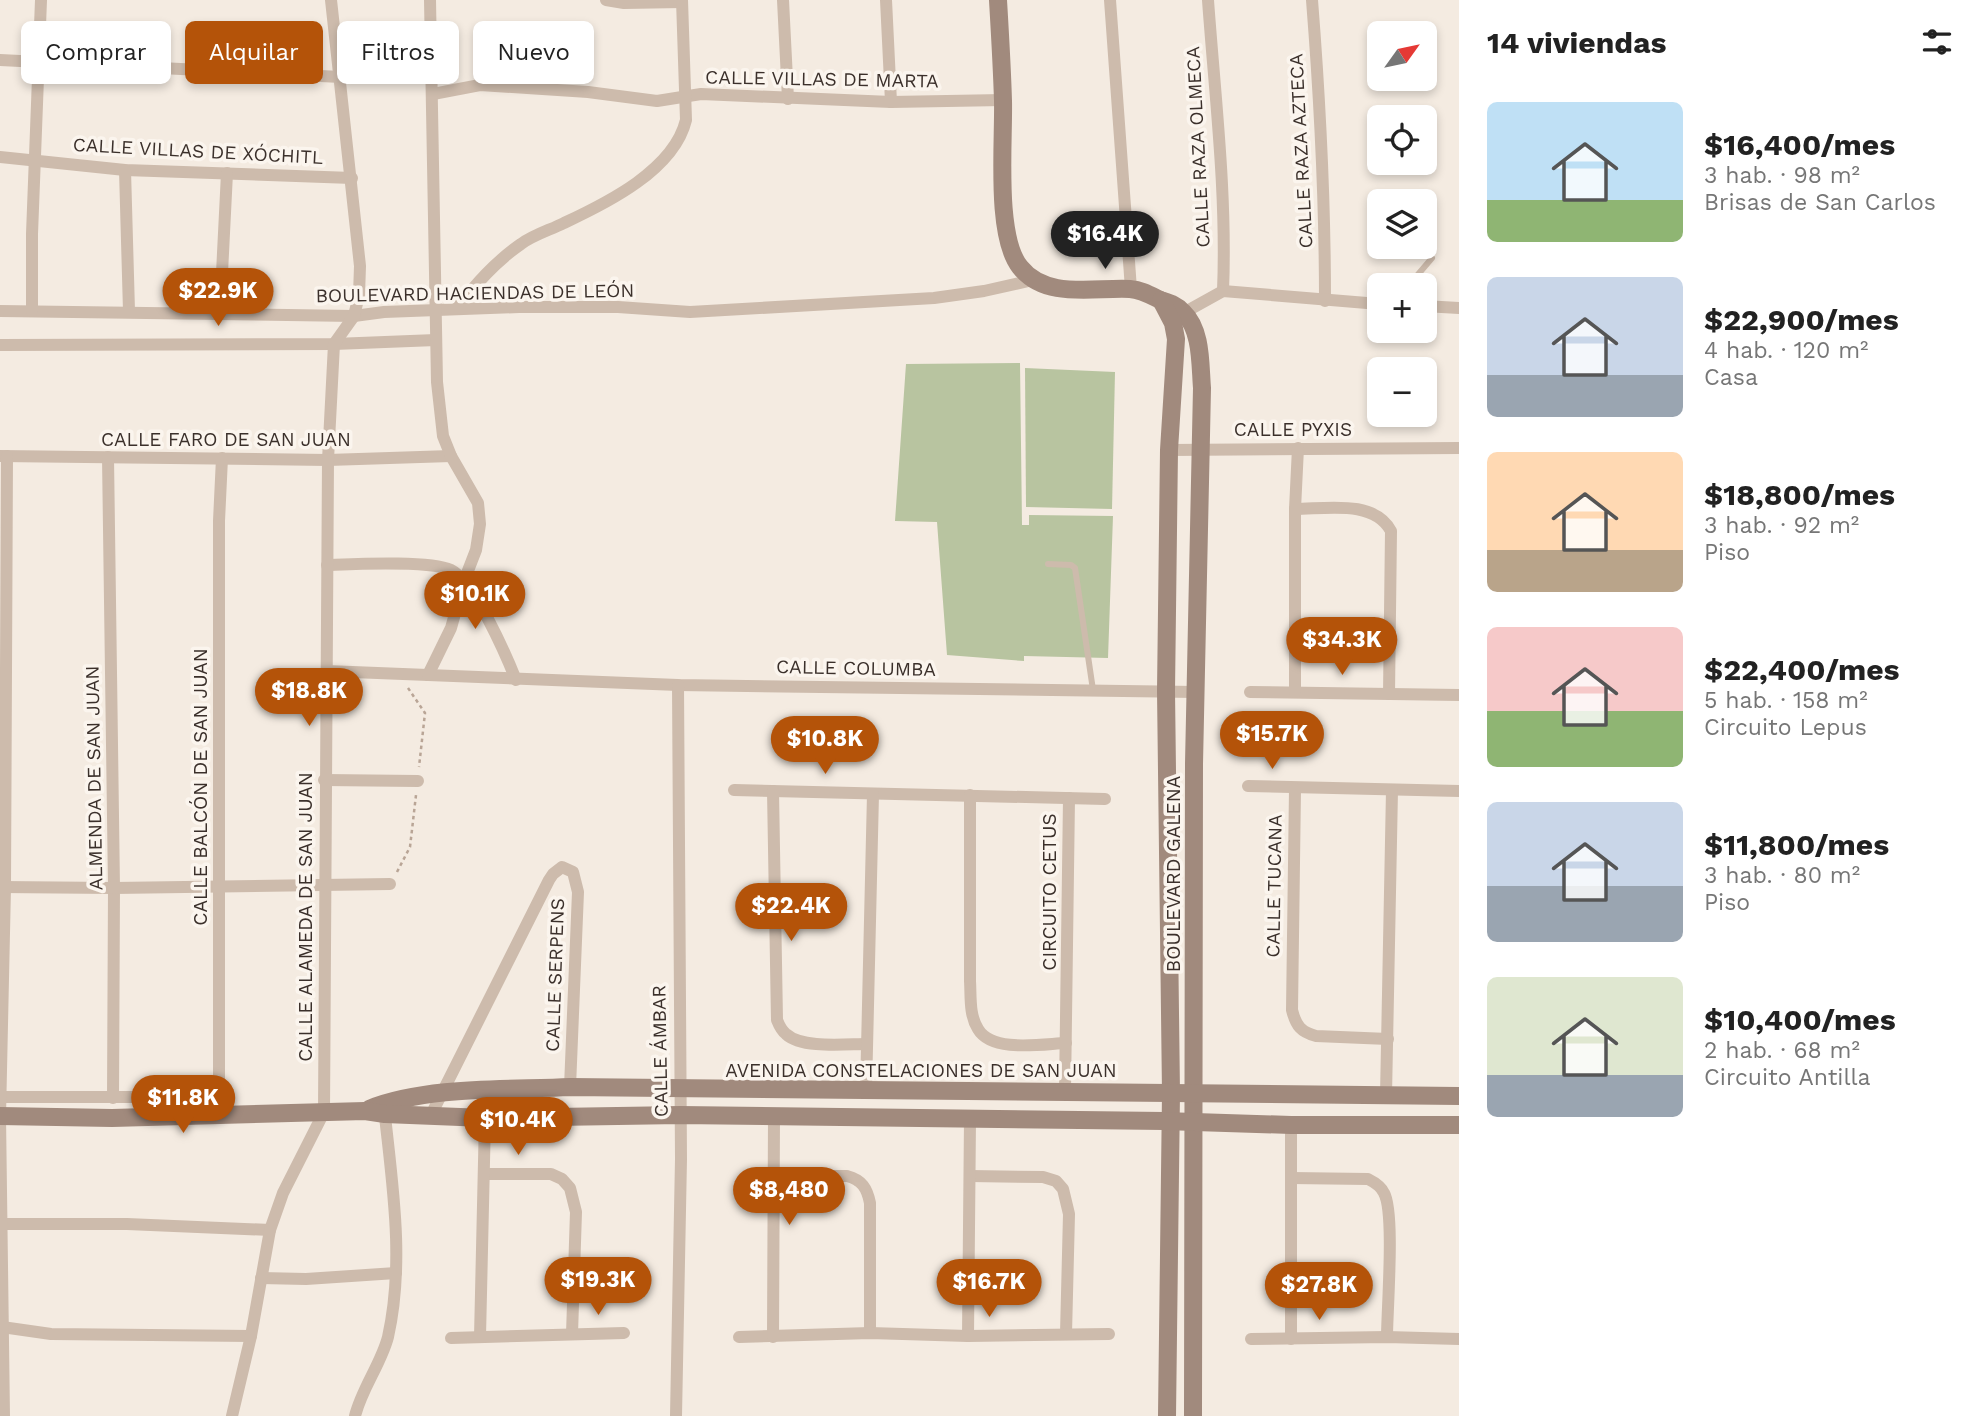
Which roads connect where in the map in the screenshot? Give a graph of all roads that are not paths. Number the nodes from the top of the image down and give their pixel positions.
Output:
1 (41, 0) edge
2 (331, 0) edge
3 (430, 0) edge
4 (606, 0) edge
5 (783, 0) edge
6 (886, 0) edge
7 (998, 0) edge
8 (1110, 0) edge
9 (1208, 0) edge
10 (1312, 0) edge
11 (682, 1) edge
12 (40, 21) edge
13 (337, 46) edge
14 (0, 60) edge
15 (21, 62) edge
16 (171, 69) edge
17 (337, 77) edge
18 (37, 84) edge
19 (342, 84) edge
20 (433, 94) junction
21 (687, 96) junction
22 (788, 99) junction
23 (1003, 100) junction
24 (891, 102) junction
25 (0, 157) edge
26 (35, 160) junction
27 (125, 170) junction
28 (227, 173) junction
29 (352, 178) junction
30 (1431, 259) edge
31 (1419, 273) edge
32 (1033, 280) junction
33 (1131, 289) junction
34 (1223, 291) junction
35 (1325, 301) junction
36 (1367, 303) edge
37 (1437, 307) edge
38 (457, 308) junction
39 (1459, 308) edge
40 (434, 309) junction
41 (0, 311) edge
42 (32, 311) junction
43 (129, 311) junction
44 (220, 313) junction
45 (354, 316) junction
46 (1178, 316) junction
47 (436, 340) junction
48 (334, 344) junction
49 (0, 345) edge
50 (1200, 448) junction
51 (1298, 448) junction
52 (1459, 448) edge
53 (1169, 450) junction
54 (3, 456) edge
55 (451, 456) junction
56 (108, 457) junction
57 (222, 458) junction
58 (328, 460) junction
59 (1295, 509) junction
60 (1048, 564) dead end
61 (327, 565) junction
62 (464, 582) junction
63 (327, 671) junction
64 (428, 675) junction
65 (516, 680) junction
66 (678, 685) junction
67 (1093, 690) junction
68 (1166, 691) junction
69 (1195, 692) junction
70 (1251, 692) dead end
71 (1295, 692) junction
72 (1389, 694) junction
73 (1459, 695) edge
74 (324, 780) junction
75 (418, 781) dead end
76 (1248, 786) dead end
77 (1295, 789) junction
78 (734, 790) dead end
79 (1392, 790) junction
80 (772, 791) junction
81 (1459, 791) edge
82 (873, 793) junction
83 (970, 795) junction
84 (1069, 798) junction
85 (1105, 799) dead end
86 (325, 884) junction
87 (390, 884) dead end
88 (2, 887) edge
89 (220, 887) junction
90 (114, 888) junction
91 (1388, 1039) junction
92 (1066, 1043) junction
93 (867, 1044) junction
94 (570, 1087) junction
95 (679, 1090) junction
96 (866, 1090) junction
97 (1065, 1091) junction
98 (442, 1093) junction
99 (1171, 1093) junction
100 (1193, 1094) junction
101 (1386, 1096) junction
102 (1459, 1096) edge
103 (1, 1097) edge
104 (113, 1098) junction
105 (219, 1106) junction
106 (384, 1109) junction
107 (324, 1112) junction
108 (431, 1115) junction
109 (680, 1115) junction
110 (0, 1116) edge
111 (774, 1117) junction
112 (485, 1118) junction
113 (971, 1119) junction
114 (1171, 1122) junction
115 (1193, 1122) junction
116 (1291, 1125) junction
117 (1459, 1125) edge
118 (485, 1174) junction
119 (772, 1176) junction
120 (970, 1176) junction
121 (1291, 1178) junction
122 (1, 1224) edge
123 (270, 1230) junction
124 (396, 1273) junction
125 (261, 1278) junction
126 (2, 1327) junction
127 (624, 1333) dead end
128 (870, 1333) junction
129 (572, 1334) junction
130 (1066, 1334) junction
131 (1109, 1334) dead end
132 (251, 1336) junction
133 (968, 1336) junction
134 (480, 1337) junction
135 (739, 1337) dead end
136 (773, 1337) junction
137 (1387, 1337) junction
138 (451, 1338) dead end
139 (1251, 1339) dead end
140 (1291, 1339) junction
141 (1459, 1339) edge
142 (4, 1416) edge
143 (232, 1416) edge
144 (355, 1416) edge
145 (676, 1416) edge
146 (1167, 1416) edge
147 (1193, 1416) edge

1 - 12 street
2 - 13 street
3 - 20 street
4 - 11 street
5 - 22 street
6 - 24 street
7 - 23 street
8 - 33 street
9 - 34 street, CALLE RAZA OLMECA
10 - 35 street, CALLE RAZA AZTECA
11 - 21 street
14 - 15 street
16 - 17 street
18 - 26 street
19 - 29 street
20 - 21 street, CALLE VILLAS DE MARTA
20 - 40 street
21 - 22 street, CALLE VILLAS DE MARTA
21 - 38 street
22 - 24 street, CALLE VILLAS DE MARTA
23 - 24 street, CALLE VILLAS DE MARTA
23 - 32 street
25 - 26 street, CALLE VILLAS DE XÓCHITL
26 - 27 street, CALLE VILLAS DE XÓCHITL
26 - 42 street
27 - 28 street, CALLE VILLAS DE XÓCHITL
27 - 43 street
28 - 29 street, CALLE VILLAS DE XÓCHITL
28 - 44 street
29 - 45 street
30 - 31 lane
32 - 33 street
32 - 38 street, BOULEVARD HACIENDAS DE LEÓN
33 - 46 street
34 - 35 street
34 - 46 street
35 - 36 street
37 - 39 street
38 - 40 street, BOULEVARD HACIENDAS DE LEÓN
40 - 45 street, BOULEVARD HACIENDAS DE LEÓN
40 - 47 street
41 - 42 street, BOULEVARD HACIENDAS DE LEÓN
42 - 43 street, BOULEVARD HACIENDAS DE LEÓN
43 - 44 street, BOULEVARD HACIENDAS DE LEÓN
44 - 45 street, BOULEVARD HACIENDAS DE LEÓN
45 - 48 street
46 - 50 street, BOULEVARD GALENA
46 - 53 street, BOULEVARD GALENA
47 - 48 street
47 - 55 street
48 - 49 street
48 - 58 street, CALLE ALAMEDA DE SAN JUAN
50 - 51 street, CALLE PYXIS
50 - 53 street, CALLE PYXIS
50 - 69 street, BOULEVARD GALENA
51 - 52 street, CALLE PYXIS
51 - 59 street
53 - 68 street, BOULEVARD GALENA
54 - 56 street, CALLE FARO DE SAN JUAN
54 - 88 street
55 - 58 street, CALLE FARO DE SAN JUAN
55 - 62 street
56 - 57 street, CALLE FARO DE SAN JUAN
56 - 90 street, ALMENDA DE SAN JUAN
57 - 58 street, CALLE FARO DE SAN JUAN
57 - 89 street, CALLE BALCÓN DE SAN JUAN
58 - 61 street, CALLE ALAMEDA DE SAN JUAN
59 - 71 street
59 - 72 street
60 - 67 lane
61 - 62 street
61 - 63 street, CALLE ALAMEDA DE SAN JUAN
62 - 64 street
62 - 65 street
63 - 64 street, CALLE COLUMBA
63 - 74 street, CALLE ALAMEDA DE SAN JUAN
64 - 65 street, CALLE COLUMBA
65 - 66 street, CALLE COLUMBA
66 - 67 street, CALLE COLUMBA
66 - 95 street, CALLE ÁMBAR
67 - 68 street, CALLE COLUMBA
68 - 69 street, CALLE COLUMBA
68 - 99 street, BOULEVARD GALENA
69 - 100 street, BOULEVARD GALENA
70 - 71 street
71 - 72 street
72 - 73 street
74 - 75 street
74 - 86 street, CALLE ALAMEDA DE SAN JUAN
76 - 77 street
77 - 79 street, CALLE TUCANA
77 - 91 street, CALLE TUCANA
78 - 80 street, CIRCUITO CETUS
79 - 81 street, CALLE TUCANA
79 - 91 street
80 - 82 street, CIRCUITO CETUS
80 - 93 street
82 - 83 street, CIRCUITO CETUS
82 - 93 street
83 - 84 street, CIRCUITO CETUS
83 - 92 street
84 - 85 street
84 - 92 street, CIRCUITO CETUS
86 - 87 street
86 - 89 street
86 - 107 street, CALLE ALAMEDA DE SAN JUAN
88 - 90 street
88 - 103 street
89 - 90 street
89 - 105 street, CALLE BALCÓN DE SAN JUAN
90 - 104 street, ALMENDA DE SAN JUAN
91 - 101 street
92 - 97 street, CIRCUITO CETUS
93 - 96 street
94 - 95 street, AVENIDA CONSTELACIONES DE SAN JUAN
94 - 98 street, AVENIDA CONSTELACIONES DE SAN JUAN
94 - 98 street, CALLE SERPENS
95 - 96 street, AVENIDA CONSTELACIONES DE SAN JUAN
95 - 109 street, CALLE ÁMBAR
96 - 97 street, AVENIDA CONSTELACIONES DE SAN JUAN
97 - 99 street, AVENIDA CONSTELACIONES DE SAN JUAN
98 - 106 street, AVENIDA CONSTELACIONES DE SAN JUAN
98 - 108 street
99 - 100 street, AVENIDA CONSTELACIONES DE SAN JUAN
99 - 114 street, BOULEVARD GALENA
100 - 101 street, AVENIDA CONSTELACIONES DE SAN JUAN
100 - 115 street, BOULEVARD GALENA
101 - 102 street, AVENIDA CONSTELACIONES DE SAN JUAN
103 - 104 street
103 - 110 street
104 - 105 street
105 - 107 street
105 - 110 street
106 - 107 street
106 - 108 street
106 - 124 street
107 - 123 street
108 - 112 street
109 - 111 street
109 - 112 street
109 - 145 street, CALLE ÁMBAR
110 - 122 street
111 - 113 street
111 - 119 street
112 - 118 street
113 - 114 street
113 - 120 street
114 - 115 street
114 - 146 street, BOULEVARD GALENA
115 - 116 street
115 - 147 street, BOULEVARD GALENA
116 - 117 street
116 - 121 street
118 - 129 street
118 - 134 street
119 - 128 street
119 - 136 street
120 - 130 street
120 - 133 street
121 - 137 street
121 - 140 street
122 - 123 street
122 - 126 street
123 - 125 street
124 - 125 street
124 - 144 street
125 - 132 street
126 - 132 street
126 - 142 street
127 - 129 street
128 - 133 street
128 - 136 street
129 - 134 street
130 - 131 street
130 - 133 street
132 - 143 street
134 - 138 street
135 - 136 street
137 - 140 street
137 - 141 street
139 - 140 street

